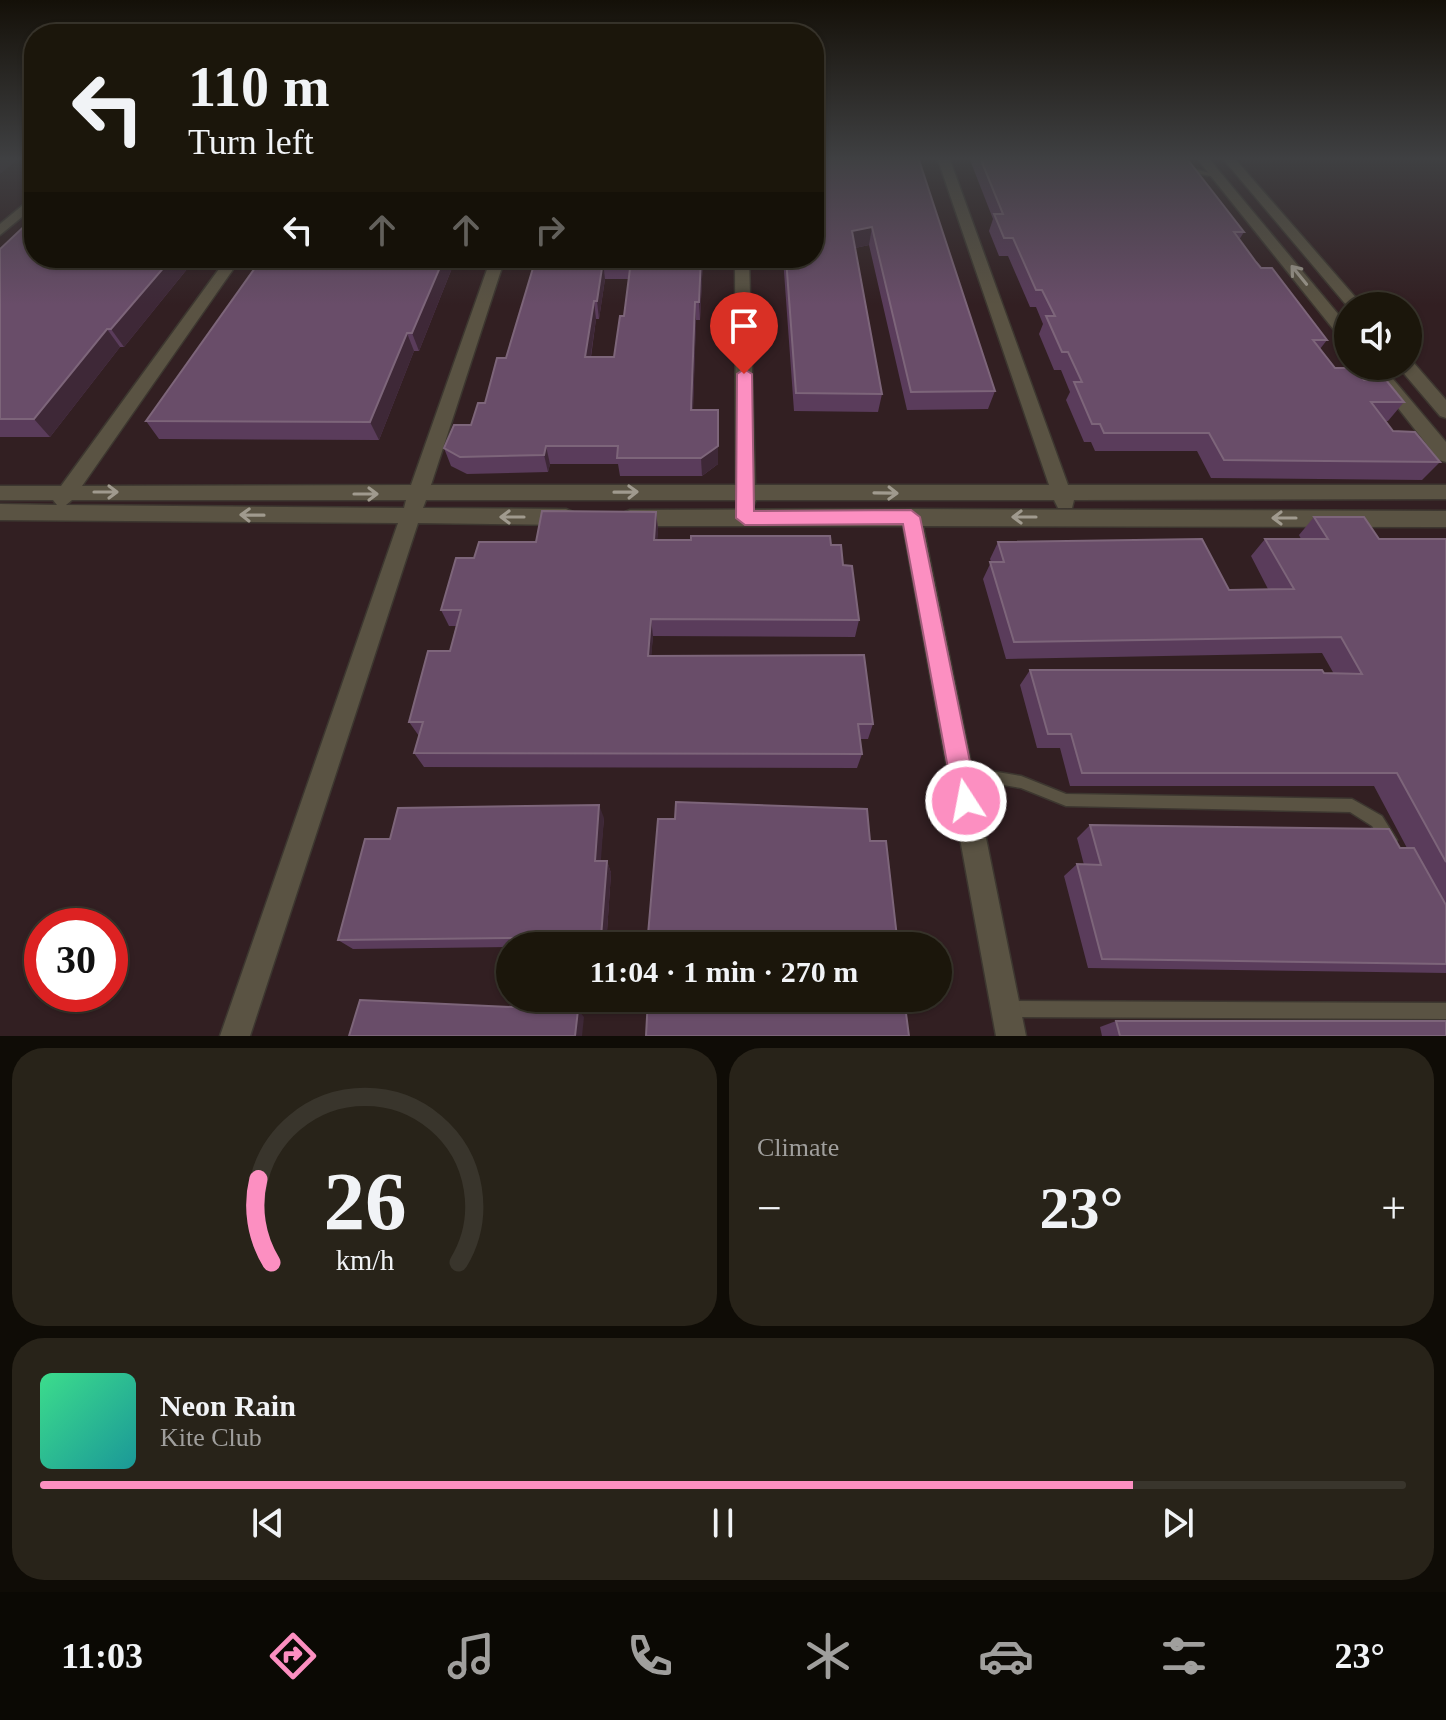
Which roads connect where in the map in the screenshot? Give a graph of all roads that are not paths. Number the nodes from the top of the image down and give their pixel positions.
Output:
1 (961, 208) edge
2 (1243, 208) edge
3 (1271, 208) edge
4 (24, 209) edge
5 (0, 231) edge
6 (227, 268) edge
7 (495, 268) edge
8 (742, 268) edge
9 (1343, 292) edge
10 (1334, 319) edge
11 (1384, 380) edge
12 (1419, 380) edge
13 (1446, 412) edge
14 (1446, 455) edge
15 (747, 491) junction
16 (68, 492) junction
17 (1060, 492) junction
18 (1446, 492) edge
19 (0, 493) edge
20 (415, 506) junction
21 (0, 512) edge
22 (51, 513) junction
23 (1071, 516) junction
24 (911, 517) junction
25 (745, 518) junction
26 (1446, 519) edge
27 (960, 772) junction
28 (1399, 856) edge
29 (1006, 1009) junction
30 (1446, 1011) edge
31 (235, 1036) edge
32 (1011, 1036) edge

1 - 17 street
10 -> 2 street
3 - 9 street
4 - 5 street
6 - 16 street
7 - 20 street
8 - 15 street
11 - 14 street
12 - 13 street
15 -> 17 street
20 -> 15 street
15 - 25 street
16 - 19 street
16 -> 20 street
16 - 22 street
17 - 18 street
17 - 23 street
20 -> 22 street
25 -> 20 street
20 - 31 street
21 - 22 street
23 -> 24 street
26 -> 23 street
24 - 25 street
24 - 27 street
27 - 28 lane
27 - 29 street
29 - 30 lane
29 - 32 street

